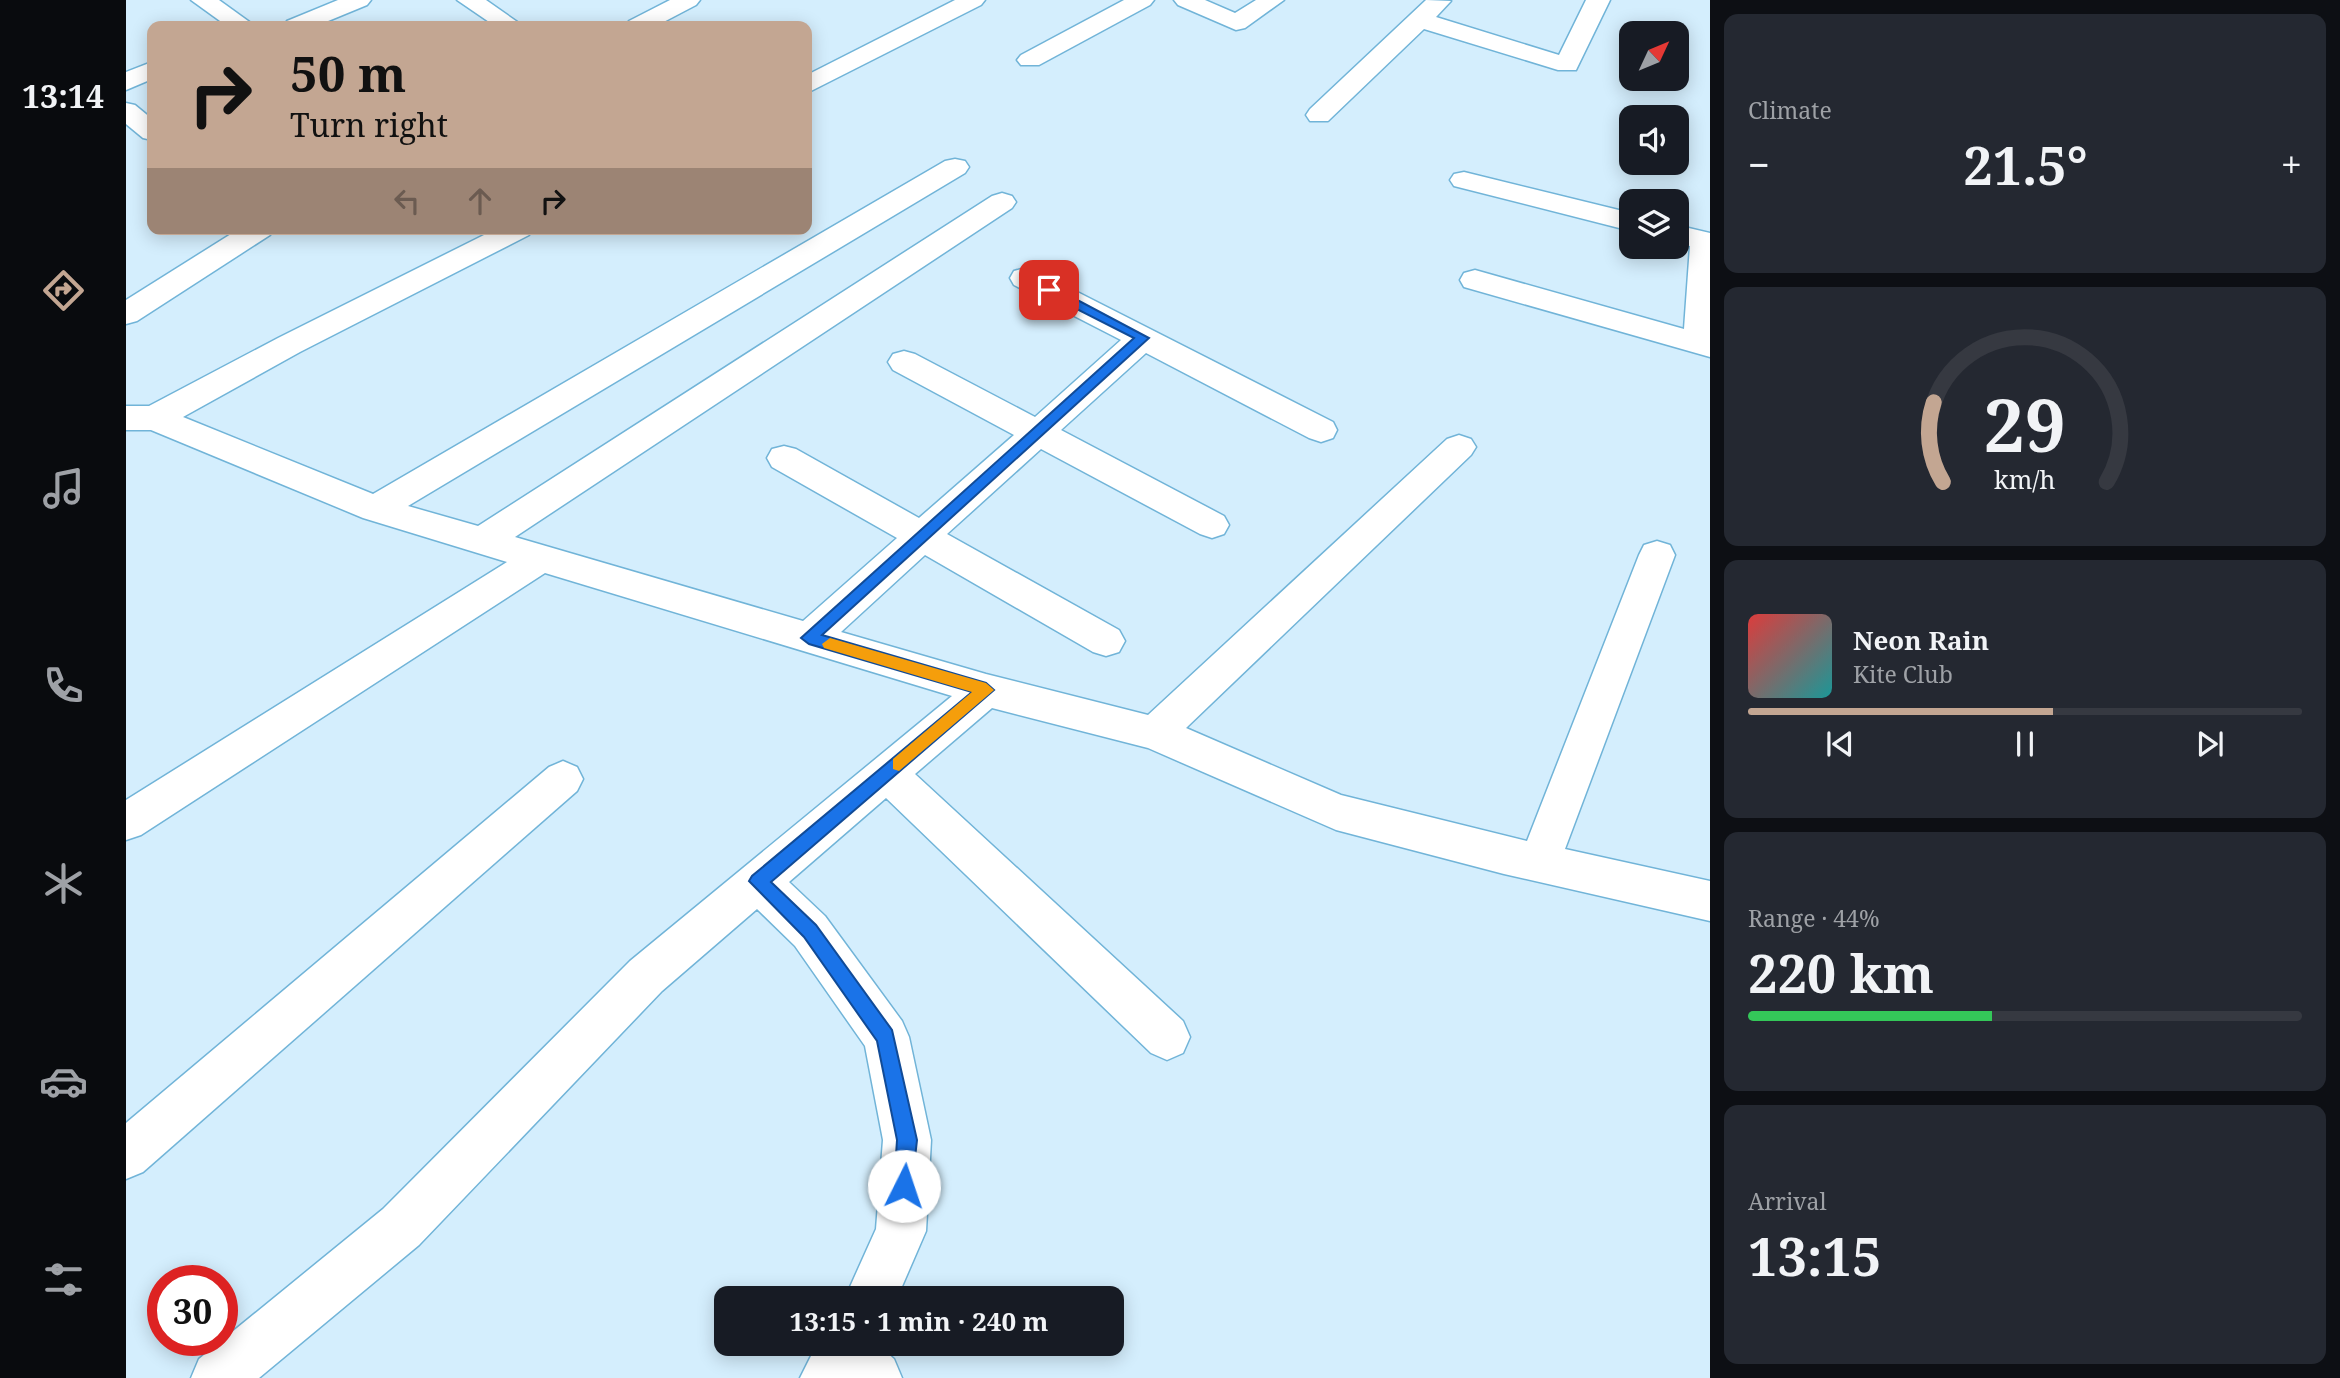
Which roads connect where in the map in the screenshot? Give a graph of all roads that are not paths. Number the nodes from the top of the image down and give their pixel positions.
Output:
1 (359, 0) edge
2 (469, 0) edge
3 (688, 0) edge
4 (1142, 0) edge
5 (1186, 0) edge
6 (1272, 0) edge
7 (1441, 0) edge
8 (1598, 0) edge
9 (207, 1) edge
10 (960, 2) edge
11 (1421, 20) junction
12 (236, 21) edge
13 (308, 21) edge
14 (503, 21) edge
15 (648, 21) edge
16 (1030, 60) dead end
17 (147, 72) edge
18 (126, 82) edge
19 (812, 82) edge
20 (126, 111) edge
21 (1319, 115) dead end
22 (147, 128) edge
23 (955, 166) dead end
24 (1464, 180) dead end
25 (1002, 202) dead end
26 (1619, 219) edge
27 (251, 235) edge
28 (507, 235) edge
29 (1689, 237) edge
30 (1026, 278) dead end
31 (1475, 280) dead end
32 (126, 314) edge
33 (1143, 338) junction
34 (1704, 345) edge
35 (904, 362) dead end
36 (140, 418) edge
37 (1321, 430) dead end
38 (1038, 432) junction
39 (1459, 447) dead end
40 (785, 457) dead end
41 (375, 509) junction
42 (1212, 525) dead end
43 (923, 536) junction
44 (481, 542) junction
45 (1657, 555) dead end
46 (539, 559) junction
47 (809, 638) junction
48 (1106, 641) dead end
49 (986, 690) junction
50 (1155, 733) junction
51 (887, 773) junction
52 (563, 779) dead end
53 (126, 822) edge
54 (1539, 863) junction
55 (758, 881) junction
56 (1710, 901) edge
57 (1167, 1037) dead end
58 (126, 1155) edge
59 (876, 1286) edge
60 (218, 1378) edge

1 - 13 street
2 - 14 street
3 - 15 street
4 - 16 street
5 - 6 street
7 - 11 street
8 - 11 street
9 - 12 street
10 - 19 street
11 - 21 street
17 - 18 street
20 - 22 street
23 - 41 street
24 - 26 street
25 - 44 street
27 - 32 street
28 - 36 street
29 - 34 street
30 - 33 street
31 - 34 street
33 - 37 street
33 - 38 street
35 - 38 street
36 - 41 street
38 - 42 street
38 - 43 street
39 - 50 street
40 - 43 street
41 - 44 street
43 - 47 street
43 - 48 street
44 - 46 street
45 - 54 street
46 - 47 street
46 - 53 street
47 - 49 street
49 - 50 street
49 - 51 street
50 - 54 street
51 - 55 street
51 - 57 street
52 - 58 street
54 - 56 street
55 - 59 street
55 - 60 street

